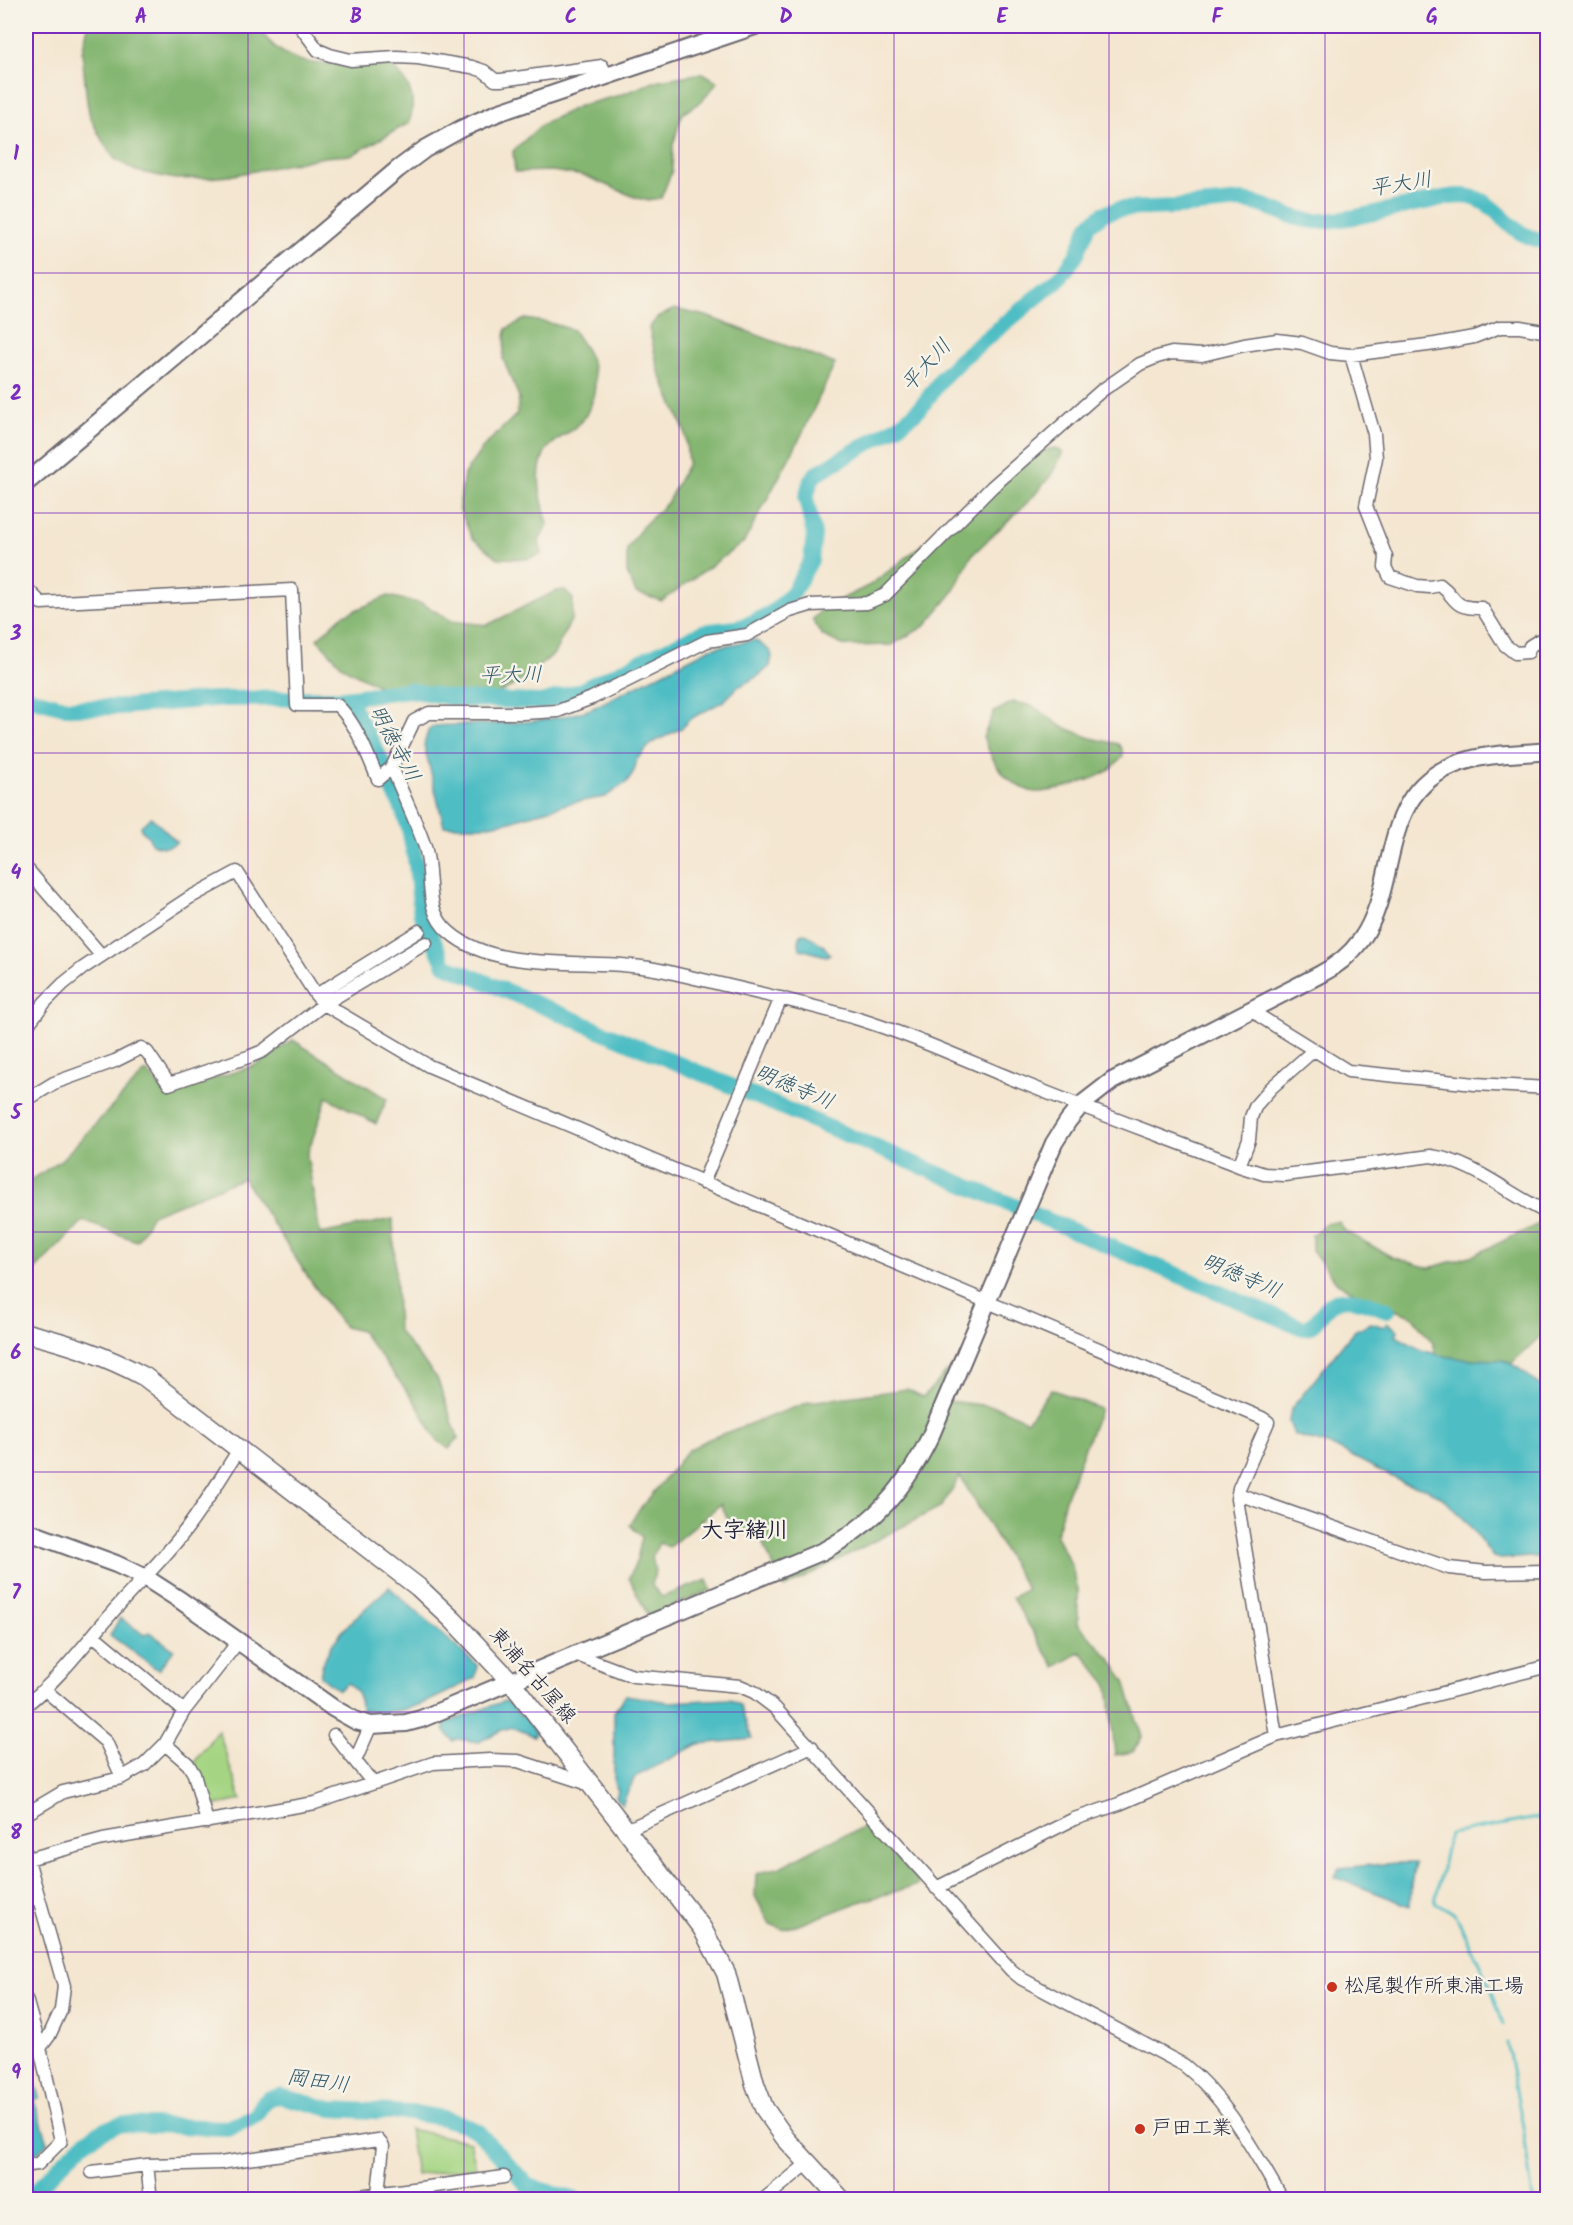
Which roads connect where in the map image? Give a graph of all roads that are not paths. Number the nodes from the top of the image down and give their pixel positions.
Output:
1 (300, 26) edge
2 (755, 26) edge
3 (608, 77) junction
4 (1548, 332) edge
5 (1351, 355) junction
6 (26, 483) edge
7 (26, 588) edge
8 (1548, 635) edge
9 (1548, 751) edge
10 (392, 768) junction
11 (26, 868) edge
12 (419, 931) dead end
13 (426, 943) dead end
14 (101, 956) junction
15 (781, 998) junction
16 (320, 1000) junction
17 (1253, 1010) junction
18 (26, 1027) edge
19 (1314, 1050) junction
20 (1548, 1088) edge
21 (26, 1100) edge
22 (1081, 1105) junction
23 (1239, 1166) junction
24 (703, 1182) junction
25 (1548, 1213) edge
26 (988, 1302) junction
27 (26, 1333) edge
28 (240, 1448) junction
29 (1238, 1494) junction
30 (26, 1531) edge
31 (1548, 1571) edge
32 (146, 1578) junction
33 (93, 1635) junction
34 (238, 1642) junction
35 (574, 1654) junction
36 (1548, 1666) edge
37 (512, 1683) junction
38 (45, 1690) junction
39 (26, 1705) edge
40 (184, 1711) junction
41 (371, 1725) junction
42 (334, 1735) dead end
43 (1276, 1736) junction
44 (165, 1744) junction
45 (812, 1747) junction
46 (355, 1761) junction
47 (122, 1777) junction
48 (373, 1783) junction
49 (593, 1785) junction
50 (26, 1815) edge
51 (207, 1822) junction
52 (627, 1830) junction
53 (27, 1856) edge
54 (936, 1888) junction
55 (38, 1897) junction
56 (26, 1901) edge
57 (26, 1999) edge
58 (39, 2048) junction
59 (26, 2163) edge
60 (807, 2164) junction
61 (147, 2165) junction
62 (92, 2172) dead end
63 (504, 2177) dead end
64 (378, 2193) junction
65 (408, 2195) edge
66 (151, 2199) edge
67 (329, 2199) edge
68 (763, 2199) edge
69 (842, 2199) edge
70 (1282, 2199) edge

1 - 3 street
2 - 3 street
3 - 6 street
4 - 5 street
5 - 8 street
5 - 10 street
7 - 10 street
9 - 17 street
10 - 15 street
11 - 14 street
12 - 16 street
13 - 16 street
14 - 16 street
14 - 18 street
15 - 22 street
15 - 24 street
16 - 21 street
16 - 24 street
17 - 19 street
17 - 22 street
19 - 20 street
19 - 23 street
22 - 23 street
22 - 26 street
23 - 25 street
24 - 26 street
26 - 29 street
26 - 35 street
27 - 28 main road, 東浦名古屋線
28 - 32 street
28 - 37 main road, 東浦名古屋線
29 - 31 street
29 - 43 street
30 - 32 street
32 - 33 street
32 - 34 street
33 - 38 street
33 - 40 street
34 - 40 street
34 - 41 street
35 - 37 street
35 - 45 street
36 - 43 street
37 - 41 street
37 - 49 main road, 東浦名古屋線
38 - 39 street
38 - 47 street
40 - 44 street
41 - 46 street
42 - 46 street
43 - 54 street
44 - 47 street
44 - 51 street
45 - 52 street
45 - 54 street
46 - 48 street
47 - 50 street
48 - 49 street
48 - 51 street
49 - 52 main road, 東浦名古屋線
51 - 53 street
52 - 60 main road, 東浦名古屋線
53 - 55 street
54 - 70 street
55 - 56 street
55 - 58 street
57 - 58 street
58 - 59 street
60 - 68 street
60 - 69 main road, 東浦名古屋線
61 - 62 street
61 - 64 street
61 - 66 street
63 - 65 street
64 - 65 street
64 - 67 street

